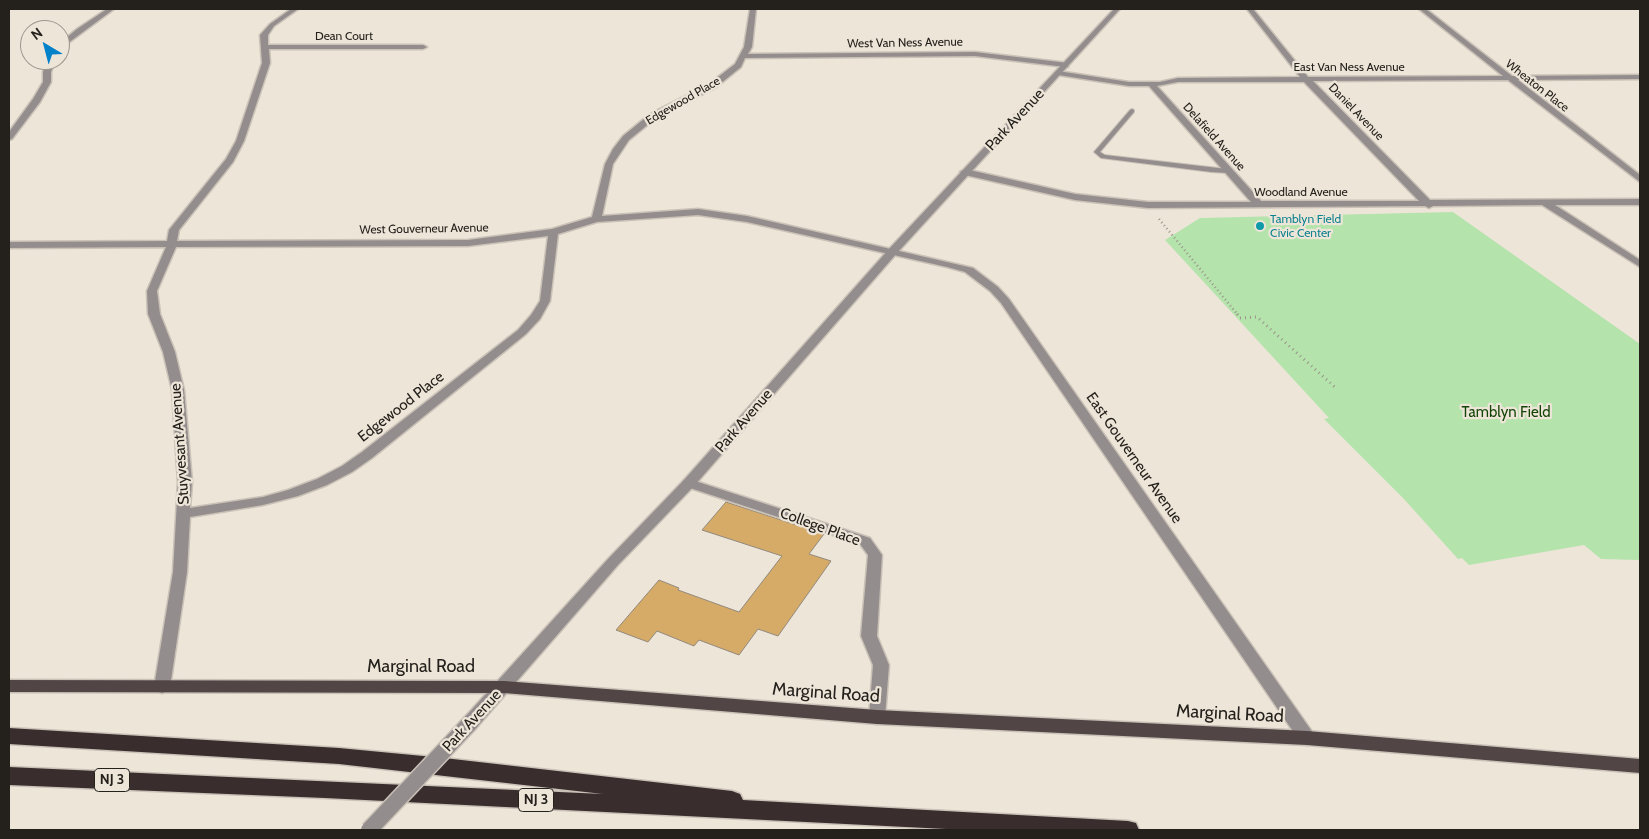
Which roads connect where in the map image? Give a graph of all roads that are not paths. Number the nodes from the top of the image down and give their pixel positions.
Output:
1 (111, 9) edge
2 (295, 9) edge
3 (752, 9) edge
4 (1117, 9) edge
5 (1250, 9) edge
6 (1422, 9) edge
7 (70, 38) edge
8 (265, 47) junction
9 (423, 47) dead end
10 (744, 56) junction
11 (1062, 69) junction
12 (47, 70) edge
13 (1640, 77) edge
14 (1509, 78) junction
15 (1306, 79) junction
16 (1151, 84) junction
17 (1132, 111) dead end
18 (9, 137) edge
19 (1227, 171) junction
20 (965, 172) junction
21 (1640, 180) edge
22 (1640, 202) edge
23 (1545, 203) junction
24 (1429, 204) junction
25 (1259, 205) junction
26 (596, 219) junction
27 (553, 232) junction
28 (172, 244) junction
29 (9, 245) edge
30 (893, 252) junction
31 (1640, 264) edge
32 (689, 483) junction
33 (184, 514) junction
34 (9, 686) edge
35 (162, 687) junction
36 (504, 687) junction
37 (877, 717) junction
38 (9, 736) edge
39 (1307, 738) junction
40 (1640, 766) edge
41 (9, 776) edge
42 (858, 815) junction
43 (369, 830) edge
44 (1128, 830) edge

1 - 7 street
2 - 8 street, Stuyvesant Avenue
3 - 10 street, Edgewood Place
4 - 11 street, Park Avenue
5 - 15 street, Daniel Avenue
6 - 14 street, Wheaton Place
8 - 9 street, Dean Court
8 - 28 street, Stuyvesant Avenue
10 - 11 street, West Van Ness Avenue
10 - 26 street, Edgewood Place
11 - 16 street, East Van Ness Avenue
11 - 20 street, Park Avenue
12 - 18 street
13 - 14 street, East Van Ness Avenue
14 - 15 street, East Van Ness Avenue
14 - 21 street, Wheaton Place
15 - 16 street, East Van Ness Avenue
15 - 24 street, Daniel Avenue
16 - 19 street, Delafield Avenue
17 - 19 lane
19 - 25 street, Delafield Avenue
20 - 25 street, Woodland Avenue
20 - 30 street, Park Avenue
22 - 23 street, Woodland Avenue
23 - 24 street, Woodland Avenue
23 - 31 street
24 - 25 street, Woodland Avenue
26 - 27 street, West Gouverneur Avenue
26 - 30 street, West Gouverneur Avenue
27 - 28 street, West Gouverneur Avenue
27 - 33 street, Edgewood Place
28 - 29 street, West Gouverneur Avenue
28 - 33 street, Stuyvesant Avenue
30 - 32 street, Park Avenue
30 - 39 street, East Gouverneur Avenue
32 - 36 street, Park Avenue
32 - 37 street, College Place
33 - 35 street, Stuyvesant Avenue
34 - 35 main road, Marginal Road
35 - 36 main road, Marginal Road
36 - 37 main road, Marginal Road
36 - 43 street, Park Avenue, bridge
37 - 39 main road, Marginal Road
38 - 42 highway
39 - 40 main road, Marginal Road
41 - 42 highway, NJ 3
42 - 44 highway, NJ 3

